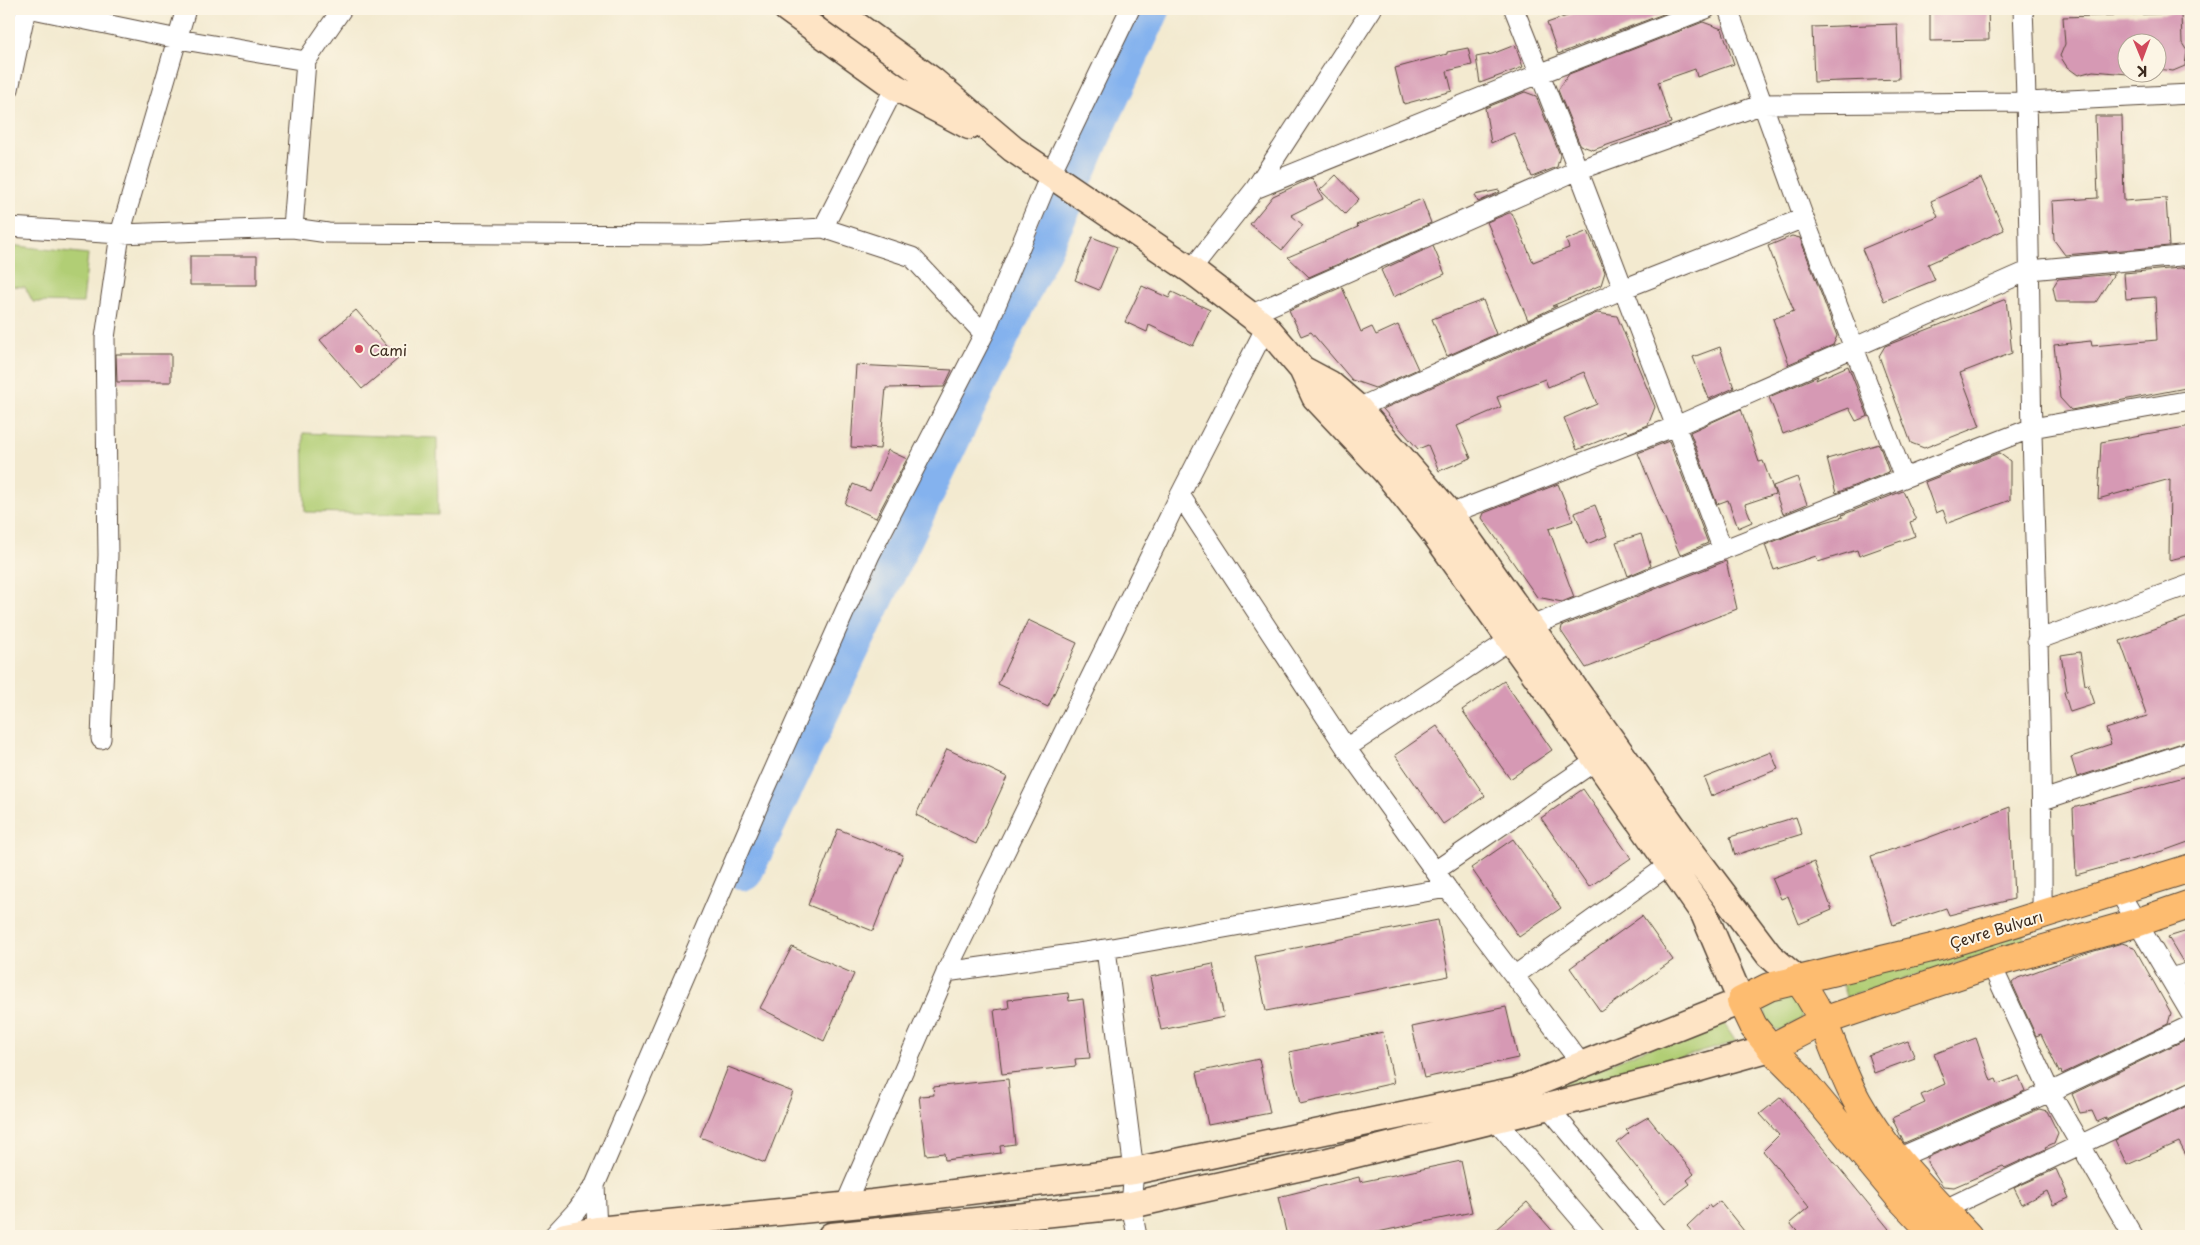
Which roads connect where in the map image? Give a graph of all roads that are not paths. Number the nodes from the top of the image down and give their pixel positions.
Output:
1 (26, 9) edge
2 (33, 9) edge
3 (186, 9) edge
4 (342, 9) edge
5 (787, 9) edge
6 (834, 9) edge
7 (1130, 9) edge
8 (1372, 9) edge
9 (1514, 9) edge
10 (1706, 9) edge
11 (1728, 9) edge
12 (2023, 9) edge
13 (178, 39) junction
14 (306, 61) junction
15 (1539, 74) junction
16 (895, 87) junction
17 (9, 89) edge
18 (2191, 94) edge
19 (2027, 102) junction
20 (1763, 104) junction
21 (1013, 148) junction
22 (1578, 170) junction
23 (1050, 175) junction
24 (1256, 189) junction
25 (1804, 218) junction
26 (9, 226) edge
27 (293, 228) junction
28 (823, 228) junction
29 (120, 234) junction
30 (2191, 255) edge
31 (1191, 270) junction
32 (2030, 270) junction
33 (1623, 289) junction
34 (1258, 321) junction
35 (984, 334) junction
36 (1854, 347) junction
37 (1302, 369) junction
38 (2191, 400) edge
39 (1358, 408) junction
40 (1676, 426) junction
41 (2032, 428) junction
42 (1904, 478) junction
43 (1180, 495) junction
44 (1450, 514) junction
45 (1723, 550) junction
46 (2191, 584) edge
47 (1520, 633) junction
48 (2037, 640) junction
49 (101, 738) dead end
50 (1346, 748) junction
51 (2191, 751) edge
52 (1607, 754) junction
53 (2043, 800) junction
54 (1690, 850) junction
55 (1668, 865) junction
56 (2191, 868) edge
57 (1434, 871) junction
58 (1447, 888) junction
59 (2119, 892) junction
60 (2191, 904) edge
61 (2042, 915) junction
62 (2136, 923) junction
63 (1106, 949) junction
64 (1990, 964) junction
65 (946, 972) junction
66 (2191, 972) edge
67 (1514, 976) junction
68 (2170, 978) junction
69 (1797, 979) junction
70 (1741, 1001) junction
71 (2191, 1014) edge
72 (1823, 1021) junction
73 (2191, 1025) edge
74 (1771, 1048) junction
75 (1583, 1066) junction
76 (2050, 1092) junction
77 (2191, 1092) edge
78 (1548, 1107) junction
79 (1495, 1119) junction
80 (2079, 1145) junction
81 (1898, 1158) junction
82 (1134, 1171) junction
83 (595, 1185) junction
84 (1131, 1204) junction
85 (845, 1205) junction
86 (1943, 1210) junction
87 (596, 1233) edge
88 (553, 1236) edge
89 (565, 1236) edge
90 (831, 1236) edge
91 (1137, 1236) edge
92 (1595, 1236) edge
93 (1656, 1236) edge
94 (1936, 1236) edge
95 (1968, 1236) edge
96 (2133, 1236) edge

1 - 17 street
2 - 13 street
3 - 13 street
4 - 14 street
5 - 16 main road
6 - 21 main road
7 - 23 street
8 - 24 street
9 - 15 street
10 - 15 street
11 - 20 street
12 - 19 street
13 - 14 street
13 - 29 street
14 - 27 street
15 - 22 street
15 - 24 street
16 - 21 main road
16 - 28 street
18 - 19 street
19 - 20 street
19 - 32 street
20 - 22 street
20 - 25 street
21 - 23 main road
22 - 33 street
22 - 34 street
23 - 31 main road
23 - 35 street
24 - 31 street
25 - 33 street
25 - 36 street
26 - 29 street
27 - 28 street
27 - 29 street
28 - 35 street
29 - 49 street
30 - 32 street
31 - 34 main road
32 - 36 street
32 - 41 street
33 - 39 street
33 - 40 street
34 - 37 main road
34 - 43 street
35 - 83 street
36 - 40 street
36 - 42 street
37 - 39 main road
37 - 47 main road
38 - 41 street
39 - 44 main road
40 - 44 street
40 - 45 street
41 - 42 street
41 - 48 street
42 - 45 street
43 - 50 street
43 - 65 street
44 - 47 main road
45 - 47 street
46 - 48 street
47 - 50 street
47 - 52 main road
48 - 53 street
50 - 57 street
51 - 53 street
52 - 54 main road
52 - 55 main road
52 - 57 street
53 - 61 street
54 - 55 street
54 - 69 main road
55 - 67 street
55 - 70 main road
56 - 59 main road, Çevre Bulvarı
57 - 58 street
58 - 63 street
58 - 67 street
59 - 61 main road, Çevre Bulvarı
59 - 62 street
60 - 62 main road
61 - 69 main road, Çevre Bulvarı
62 - 64 main road
62 - 68 street
63 - 65 street
63 - 82 street
64 - 72 main road
64 - 76 street
65 - 85 street
66 - 68 street
67 - 75 street
68 - 71 street
69 - 70 main road, Çevre Bulvarı
69 - 72 main road
70 - 74 main road
70 - 75 main road
72 - 74 main road
72 - 81 main road
73 - 76 street
74 - 78 main road
74 - 94 main road
75 - 82 main road
76 - 80 street
76 - 81 street
77 - 80 street
78 - 79 main road
78 - 93 street
79 - 84 main road
79 - 92 street
80 - 86 street
80 - 96 street
81 - 86 main road
82 - 84 street
82 - 85 main road
83 - 87 street
83 - 88 street
84 - 90 main road
84 - 91 street
85 - 87 main road
86 - 95 main road
87 - 89 main road

